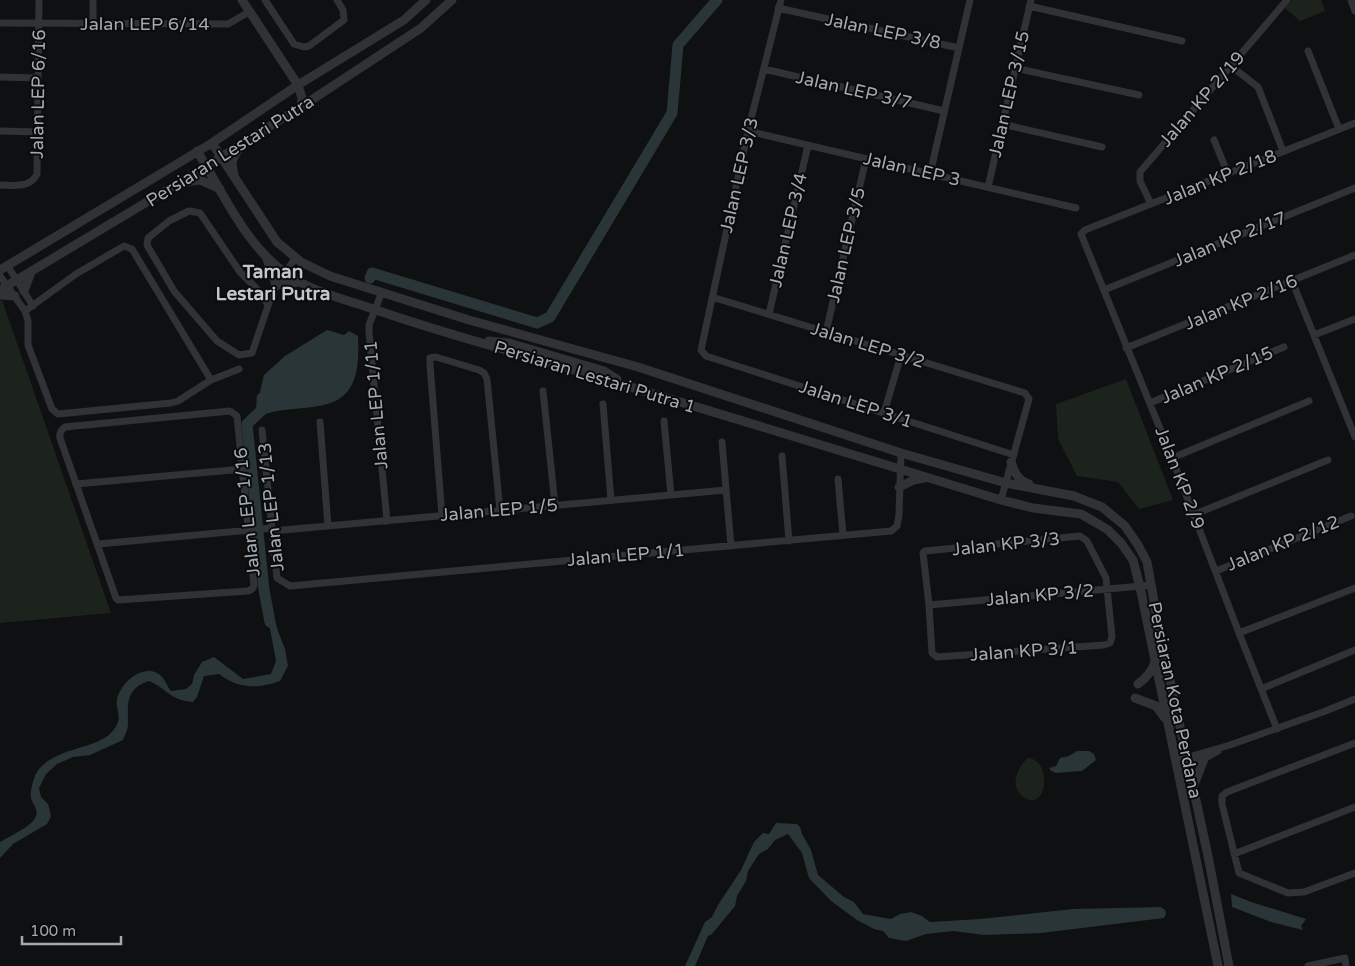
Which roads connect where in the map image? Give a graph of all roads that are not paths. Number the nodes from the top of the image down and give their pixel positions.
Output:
1 (39, 0) edge
2 (93, 0) edge
3 (242, 0) edge
4 (266, 0) edge
5 (337, 0) edge
6 (426, 0) edge
7 (452, 0) edge
8 (780, 0) edge
9 (970, 0) edge
10 (1287, 0) edge
11 (1351, 0) edge
12 (1030, 3) edge
13 (778, 8) junction
14 (1355, 11) edge
15 (249, 12) junction
16 (0, 23) edge
17 (38, 23) junction
18 (93, 23) junction
19 (1182, 41) dead end
20 (959, 48) junction
21 (1308, 51) dead end
22 (1231, 66) junction
23 (1015, 68) junction
24 (764, 69) junction
25 (0, 77) edge
26 (38, 78) junction
27 (298, 85) junction
28 (1139, 95) dead end
29 (300, 107) junction
30 (944, 111) junction
31 (1355, 122) edge
32 (1002, 124) junction
33 (1339, 129) junction
34 (0, 131) edge
35 (748, 131) junction
36 (37, 132) junction
37 (1214, 140) dead end
38 (245, 142) junction
39 (212, 143) junction
40 (808, 145) junction
41 (1102, 147) dead end
42 (197, 151) junction
43 (1283, 152) junction
44 (221, 157) junction
45 (866, 159) junction
46 (207, 166) junction
47 (930, 174) junction
48 (1228, 174) junction
49 (235, 179) junction
50 (0, 184) edge
51 (177, 184) junction
52 (988, 187) junction
53 (1355, 188) edge
54 (220, 189) junction
55 (1151, 204) junction
56 (1076, 208) dead end
57 (1085, 230) joint
58 (1355, 255) edge
59 (266, 256) junction
60 (296, 257) junction
61 (4, 267) edge
62 (30, 272) junction
63 (284, 272) junction
64 (0, 276) edge
65 (17, 280) junction
66 (1292, 281) junction
67 (300, 282) junction
68 (4, 288) edge
69 (275, 288) junction
70 (257, 289) junction
71 (1104, 290) junction
72 (24, 291) junction
73 (382, 292) junction
74 (0, 295) edge
75 (14, 296) junction
76 (712, 297) junction
77 (268, 305) junction
78 (34, 306) junction
79 (375, 309) junction
80 (26, 311) junction
81 (769, 314) junction
82 (1355, 318) edge
83 (826, 332) junction
84 (1314, 335) junction
85 (1284, 347) dead end
86 (1126, 348) junction
87 (701, 350) joint
88 (901, 355) junction
89 (239, 369) dead end
90 (211, 380) junction
91 (543, 391) dead end
92 (1309, 402) dead end
93 (1150, 403) junction
94 (603, 404) dead end
95 (884, 413) junction
96 (664, 421) dead end
97 (320, 422) dead end
98 (1352, 423) edge
99 (262, 430) dead end
100 (1355, 437) edge
101 (722, 442) dead end
102 (901, 453) junction
103 (782, 456) dead end
104 (1012, 458) junction
105 (1172, 458) junction
106 (1328, 460) dead end
107 (243, 469) junction
108 (899, 470) junction
109 (927, 478) junction
110 (838, 479) dead end
111 (1006, 483) junction
112 (76, 484) junction
113 (899, 487) junction
114 (726, 490) junction
115 (1046, 491) junction
116 (671, 495) junction
117 (611, 500) junction
118 (1001, 500) junction
119 (556, 505) junction
120 (500, 510) junction
121 (1054, 510) joint
122 (442, 516) junction
123 (1194, 516) junction
124 (1351, 516) dead end
125 (386, 521) junction
126 (328, 526) junction
127 (270, 529) junction
128 (251, 530) junction
129 (843, 535) junction
130 (789, 541) junction
131 (98, 544) junction
132 (731, 546) junction
133 (1216, 571) junction
134 (281, 582) joint
135 (1152, 585) junction
136 (1140, 587) junction
137 (1355, 588) edge
138 (1107, 589) junction
139 (929, 605) junction
140 (1238, 633) junction
141 (1355, 650) edge
142 (1155, 662) junction
143 (1138, 684) dead end
144 (1261, 689) junction
145 (1135, 698) dead end
146 (1355, 699) edge
147 (1167, 721) junction
148 (1277, 728) junction
149 (1355, 742) edge
150 (1230, 746) junction
151 (1204, 759) junction
152 (1187, 761) junction
153 (1176, 764) junction
154 (1193, 787) junction
155 (1355, 807) edge
156 (1234, 854) junction
157 (1355, 873) edge
158 (1345, 962) edge
159 (1218, 966) edge
160 (1229, 966) edge
161 (1308, 966) edge

1 - 17 street, Jalan LEP 6/16
2 - 18 street
3 - 15 street
4 - 5 street
6 - 27 street, Persiaran Lestari Putra
7 - 29 street, Persiaran Lestari Putra
8 - 13 street, Jalan LEP 3/3
9 - 20 street
10 - 22 street, Jalan KP 2/19
11 - 14 street
12 - 19 street
12 - 23 street, Jalan LEP 3/15
13 - 20 street, Jalan LEP 3/8
13 - 24 street, Jalan LEP 3/3
15 - 18 street, Jalan LEP 6/14
15 - 27 street
16 - 17 street, Jalan LEP 6/14
17 - 18 street, Jalan LEP 6/14
17 - 26 street, Jalan LEP 6/16
20 - 30 street
21 - 33 street
22 - 43 street
22 - 55 street, Jalan KP 2/19
23 - 28 street
23 - 32 street, Jalan LEP 3/15
24 - 30 street, Jalan LEP 3/7
24 - 35 street, Jalan LEP 3/3
25 - 26 street
26 - 36 street, Jalan LEP 6/16
27 - 29 street
27 - 39 street, Persiaran Lestari Putra
29 - 38 street, Persiaran Lestari Putra
30 - 47 street
31 - 33 street, Jalan KP 2/18
32 - 41 street
32 - 52 street, Jalan LEP 3/15
33 - 43 street, Jalan KP 2/18
34 - 36 street
35 - 40 street, Jalan LEP 3
35 - 76 street, Jalan LEP 3/3
36 - 50 street, Jalan LEP 6/16
37 - 48 street
38 - 44 street, Persiaran Lestari Putra
38 - 49 street
39 - 42 street, Persiaran Lestari Putra
39 - 44 street, Persiaran Lestari Putra 1
40 - 45 street, Jalan LEP 3
40 - 81 street, Jalan LEP 3/4
42 - 46 street
42 - 61 street, Persiaran Lestari Putra
43 - 48 street, Jalan KP 2/18
44 - 46 street, Persiaran Lestari Putra
44 - 49 street, Persiaran Lestari Putra 1
45 - 47 street, Jalan LEP 3
45 - 83 street, Jalan LEP 3/5
46 - 51 street, Persiaran Lestari Putra
46 - 54 street
47 - 52 street, Jalan LEP 3
48 - 55 street, Jalan KP 2/18
49 - 60 street, Persiaran Lestari Putra 1
51 - 54 street
51 - 62 street, Persiaran Lestari Putra
52 - 56 street, Jalan LEP 3
53 - 71 street, Jalan KP 2/17
54 - 59 street
55 - 57 street, Jalan KP 2/18
57 - 71 street, Jalan KP 2/9
58 - 66 street, Jalan KP 2/16
59 - 63 street
59 - 69 street
60 - 63 street
60 - 73 street, Persiaran Lestari Putra 1
61 - 65 street
62 - 65 street, Persiaran Lestari Putra
62 - 72 street
63 - 67 street
63 - 69 street
64 - 68 street
65 - 68 street, Persiaran Lestari Putra
65 - 72 street
66 - 84 street
66 - 86 street, Jalan KP 2/16
67 - 69 street
67 - 79 street
68 - 75 street
69 - 70 street
69 - 77 street
70 - 77 street
70 - 77 street
71 - 86 street, Jalan KP 2/9
72 - 78 street
73 - 79 street, Jalan LEP 1/11
73 - 102 street, Persiaran Lestari Putra 1
74 - 75 street
75 - 80 street
76 - 81 street, Jalan LEP 3/2
76 - 87 street, Jalan LEP 3/3
78 - 80 street
78 - 90 street
79 - 108 street, Persiaran Lestari Putra 1
79 - 125 street, Jalan LEP 1/11
80 - 90 street
81 - 83 street, Jalan LEP 3/2
82 - 84 street
83 - 88 street, Jalan LEP 3/2
84 - 98 street
85 - 93 street, Jalan KP 2/15
86 - 93 street, Jalan KP 2/9
87 - 95 street, Jalan LEP 3/1
88 - 95 street
88 - 104 street, Jalan LEP 3/2
89 - 90 street
91 - 119 street
92 - 105 street
93 - 105 street, Jalan KP 2/9
94 - 117 street
95 - 104 street, Jalan LEP 3/1
96 - 116 street
97 - 126 street
98 - 100 street
99 - 127 street, Jalan LEP 1/13
101 - 114 street
102 - 108 street, Jalan LEP 1/1
102 - 111 street, Persiaran Lestari Putra 1
103 - 130 street
104 - 111 street
104 - 115 street
105 - 123 street, Jalan KP 2/9
106 - 123 street
107 - 112 street
107 - 112 street, Jalan LEP 1/16
107 - 128 street, Jalan LEP 1/16
108 - 109 street, Persiaran Lestari Putra 1
108 - 113 street, Jalan LEP 1/1
109 - 113 street
109 - 118 street, Persiaran Lestari Putra 1
110 - 129 street
111 - 115 street, Persiaran Lestari Putra 1
111 - 118 street
112 - 131 street, Jalan LEP 1/16
113 - 129 street, Jalan LEP 1/1
114 - 116 street, Jalan LEP 1/5
114 - 132 street
115 - 135 street, Persiaran Kota Perdana
116 - 117 street, Jalan LEP 1/5
117 - 119 street, Jalan LEP 1/5
118 - 121 street, Persiaran Lestari Putra 1
119 - 120 street, Jalan LEP 1/5
120 - 122 street, Jalan LEP 1/5
120 - 122 street
121 - 136 street, Persiaran Kota Perdana
122 - 125 street, Jalan LEP 1/5
123 - 133 street, Jalan KP 2/9
124 - 133 street, Jalan KP 2/12
125 - 126 street, Jalan LEP 1/5
126 - 127 street, Jalan LEP 1/5
127 - 128 street, Jalan LEP 1/5
127 - 134 street, Jalan LEP 1/13
128 - 131 street, Jalan LEP 1/5
128 - 131 street, Jalan LEP 1/16
129 - 130 street, Jalan LEP 1/1
130 - 132 street, Jalan LEP 1/1
132 - 134 street, Jalan LEP 1/1
133 - 140 street, Jalan KP 2/9
135 - 136 street, Jalan KP 3/2
135 - 152 street, Persiaran Kota Perdana
136 - 138 street, Jalan KP 3/2
136 - 142 street, Persiaran Kota Perdana
137 - 140 street
138 - 139 street, Jalan KP 3/2
138 - 139 street, Jalan KP 3/3
138 - 139 street, Jalan KP 3/1
140 - 144 street, Jalan KP 2/9
141 - 144 street
142 - 143 street
142 - 147 street, Persiaran Kota Perdana
144 - 148 street, Jalan KP 2/9
145 - 147 street
146 - 148 street
147 - 153 street, Persiaran Kota Perdana
148 - 150 street
149 - 156 street
150 - 151 street
150 - 152 street
151 - 152 street
151 - 154 street
152 - 153 street
152 - 154 street, Persiaran Kota Perdana
153 - 159 street, Persiaran Kota Perdana
154 - 160 street, Persiaran Kota Perdana
155 - 156 street
156 - 157 street
158 - 161 street

